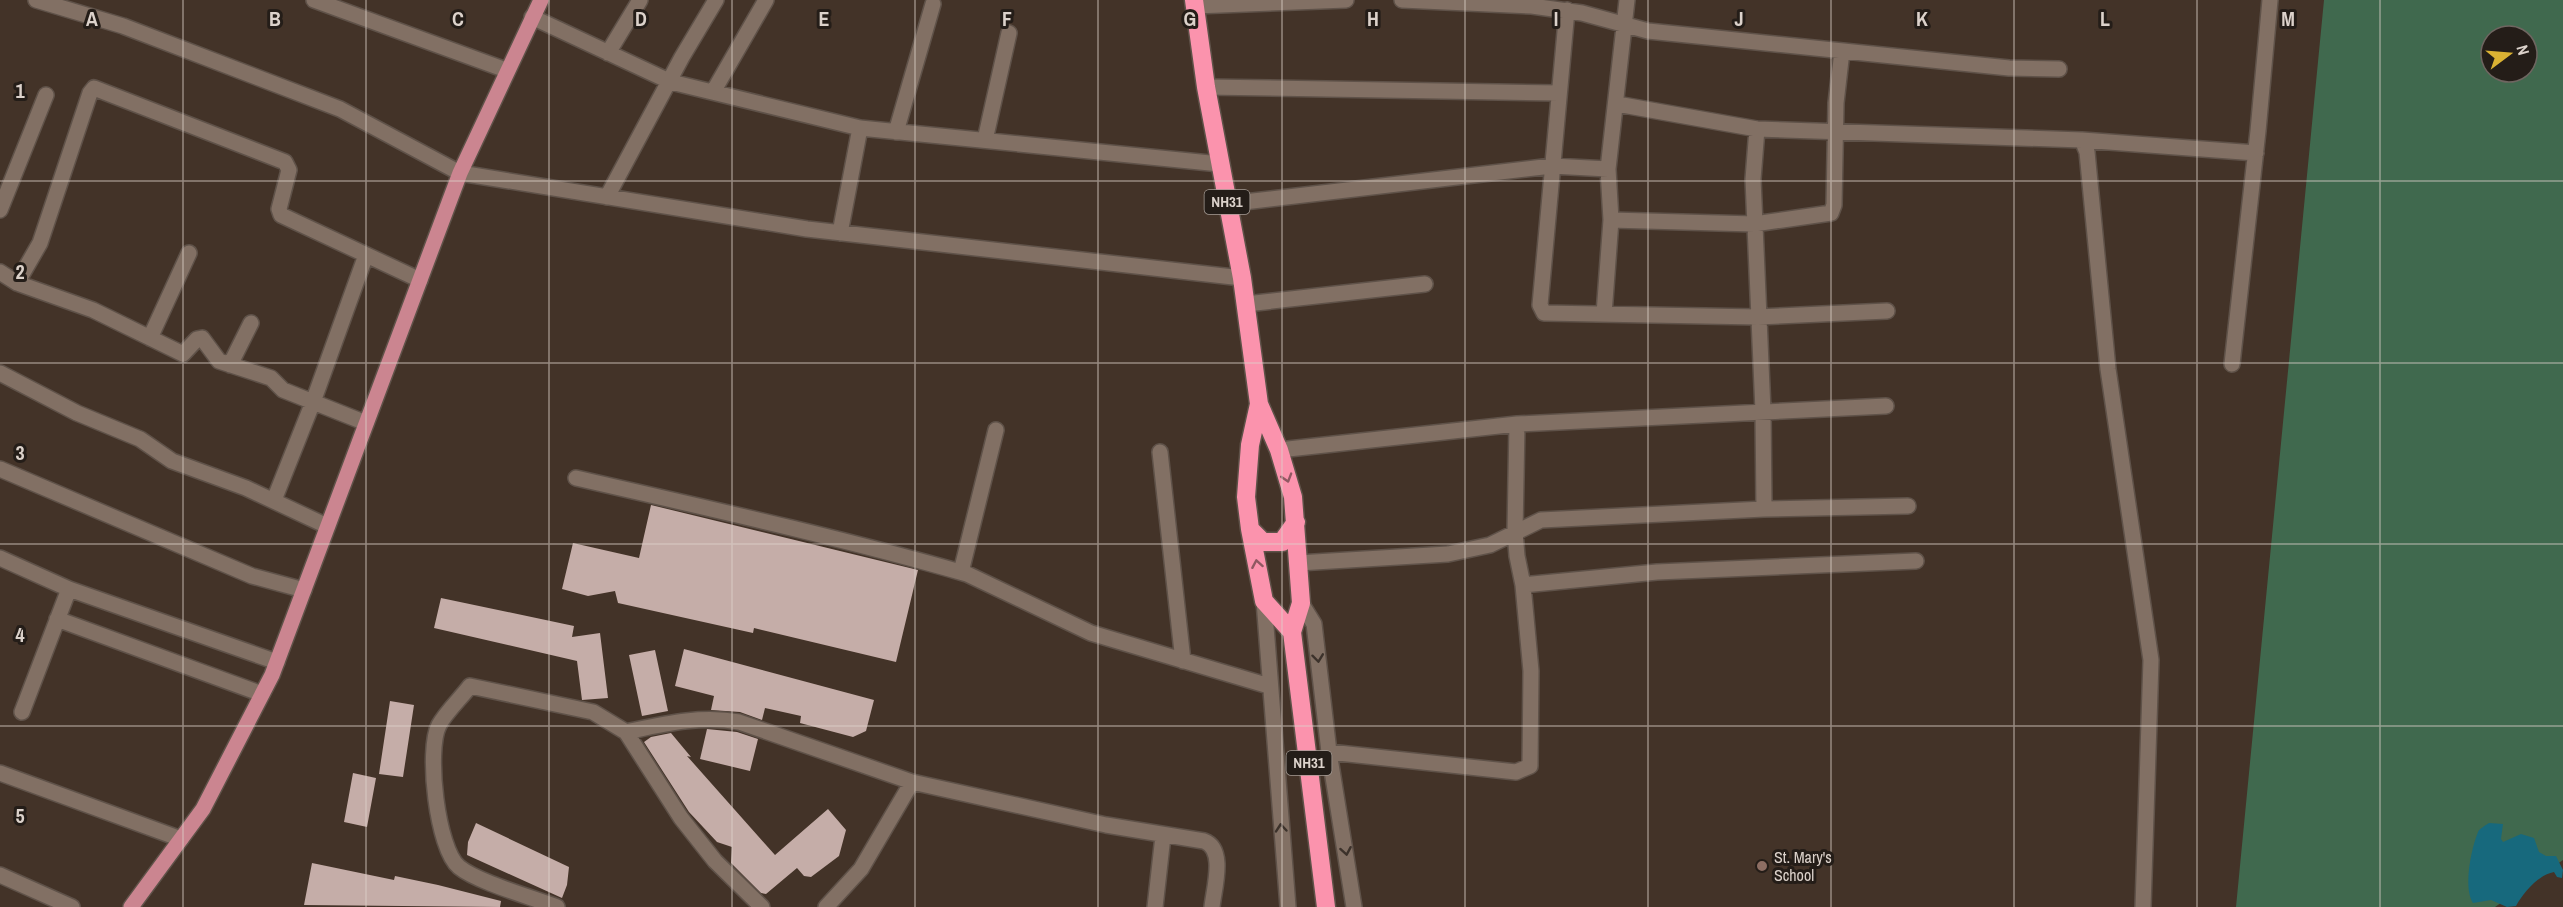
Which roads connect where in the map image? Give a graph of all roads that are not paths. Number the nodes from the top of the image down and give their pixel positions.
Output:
1 (36, 0) edge
2 (314, 0) edge
3 (541, 0) edge
4 (640, 0) edge
5 (716, 0) edge
6 (766, 0) edge
7 (1346, 0) edge
8 (1402, 0) edge
9 (1627, 0) edge
10 (2270, 0) edge
11 (1195, 3) edge
12 (933, 4) dead end
13 (1567, 10) junction
14 (531, 17) junction
15 (1625, 22) junction
16 (1009, 33) dead end
17 (1842, 51) junction
18 (608, 53) junction
19 (2059, 69) dead end
20 (506, 70) junction
21 (671, 82) junction
22 (1206, 87) junction
23 (713, 92) junction
24 (1559, 93) junction
25 (46, 95) dead end
26 (1617, 104) junction
27 (861, 128) junction
28 (1757, 129) junction
29 (1835, 130) junction
30 (896, 132) junction
31 (985, 141) junction
32 (2082, 141) junction
33 (2256, 153) junction
34 (1220, 164) junction
35 (1552, 166) junction
36 (1608, 169) junction
37 (460, 173) junction
38 (607, 197) junction
39 (1227, 204) junction
40 (0, 210) edge
41 (1611, 220) junction
42 (1754, 224) junction
43 (840, 233) junction
44 (189, 253) dead end
45 (366, 255) junction
46 (0, 272) edge
47 (1242, 278) junction
48 (420, 280) junction
49 (17, 283) junction
50 (1425, 284) dead end
51 (1246, 304) junction
52 (1887, 311) dead end
53 (1604, 314) junction
54 (1758, 317) junction
55 (251, 323) dead end
56 (150, 338) junction
57 (2232, 364) dead end
58 (231, 365) junction
59 (0, 373) edge
60 (313, 402) junction
61 (1259, 404) junction
62 (1886, 406) dead end
63 (1763, 411) junction
64 (366, 423) junction
65 (1516, 424) junction
66 (996, 430) dead end
67 (1279, 450) junction
68 (1160, 452) dead end
69 (0, 469) edge
70 (576, 478) dead end
71 (274, 500) junction
72 (1908, 506) dead end
73 (1764, 509) junction
74 (1296, 522) junction
75 (327, 526) junction
76 (1251, 529) junction
77 (1515, 532) junction
78 (0, 558) edge
79 (1916, 561) dead end
80 (1298, 563) junction
81 (961, 572) junction
82 (1524, 585) junction
83 (69, 589) junction
84 (304, 591) junction
85 (1264, 601) junction
86 (1301, 603) junction
87 (57, 619) junction
88 (1292, 632) junction
89 (1183, 661) junction
90 (277, 662) junction
91 (1269, 686) junction
92 (262, 694) junction
93 (22, 712) dead end
94 (626, 732) junction
95 (1329, 753) junction
96 (0, 773) edge
97 (912, 782) junction
98 (1163, 836) junction
99 (181, 839) junction
100 (0, 875) edge
101 (72, 907) edge
102 (131, 907) edge
103 (557, 907) edge
104 (762, 907) edge
105 (826, 907) edge
106 (1155, 907) edge
107 (1212, 907) edge
108 (1288, 907) edge
109 (1326, 907) edge
110 (1354, 907) edge
111 (2143, 907) edge

1 - 37 street
2 - 20 street
3 - 14 main road
4 - 18 street
5 - 21 street
6 - 23 street
7 - 11 street
8 - 13 street
9 - 15 street
10 - 33 street
11 - 22 highway, NH31
12 - 30 street
13 - 15 street
13 - 24 street
14 - 18 street
14 - 20 main road
15 - 17 street
15 - 26 street
16 - 31 street
17 - 19 street
17 - 29 street
18 - 21 street
20 - 37 main road
21 - 23 street
21 - 38 street
22 - 24 street
22 - 34 highway, NH31
23 - 27 street
24 - 35 street
25 - 40 street
26 - 28 street
26 - 36 street
27 - 30 street
27 - 43 street
28 - 29 street
28 - 42 street
29 - 32 street
29 - 42 street
30 - 31 street
31 - 34 street
32 - 33 street
32 - 111 street
33 - 57 street
34 - 39 highway, NH31
35 - 36 street
35 - 39 street
35 - 53 street
36 - 41 street
37 - 38 street
37 - 48 main road
38 - 43 street
39 - 47 highway, NH31
41 - 42 street
41 - 53 street
42 - 54 street
43 - 47 street
44 - 56 street
45 - 48 street
45 - 49 street
45 - 60 street
46 - 49 street
47 - 51 highway, NH31
48 - 64 main road
49 - 56 street
50 - 51 street
51 - 61 highway, NH31
52 - 54 street
53 - 54 street
54 - 63 street
55 - 58 street
56 - 58 street
58 - 60 street
59 - 71 street
60 - 64 street
60 - 71 street
61 - 67 highway, NH31
61 - 76 highway, NH31
62 - 63 street
63 - 65 street
63 - 73 street
64 - 75 main road
65 - 67 street
65 - 77 street
66 - 81 street
67 -> 74 highway, NH31
68 - 89 street
69 - 84 street
70 - 81 street
71 - 75 street
72 - 73 street
73 - 77 street
74 - 76 highway
74 - 80 highway, NH31
75 - 84 main road
85 -> 76 highway, NH31
77 - 80 street
77 - 82 street
78 - 83 street
79 - 82 street
80 - 86 highway, NH31
81 - 89 street
82 - 95 street
83 - 87 street
83 - 90 street
84 - 90 main road
85 - 88 highway
85 - 91 street
86 - 88 highway, NH31
86 -> 95 street
87 - 92 street
87 - 93 street
88 - 109 highway, NH31
89 - 91 street
90 - 92 main road
108 -> 91 street
92 - 99 main road
94 - 97 street
94 - 103 street
94 - 104 street
95 -> 110 street
96 - 99 street
97 - 98 street
97 - 105 street
98 - 106 street
98 - 107 street
99 - 102 main road
100 - 101 street

